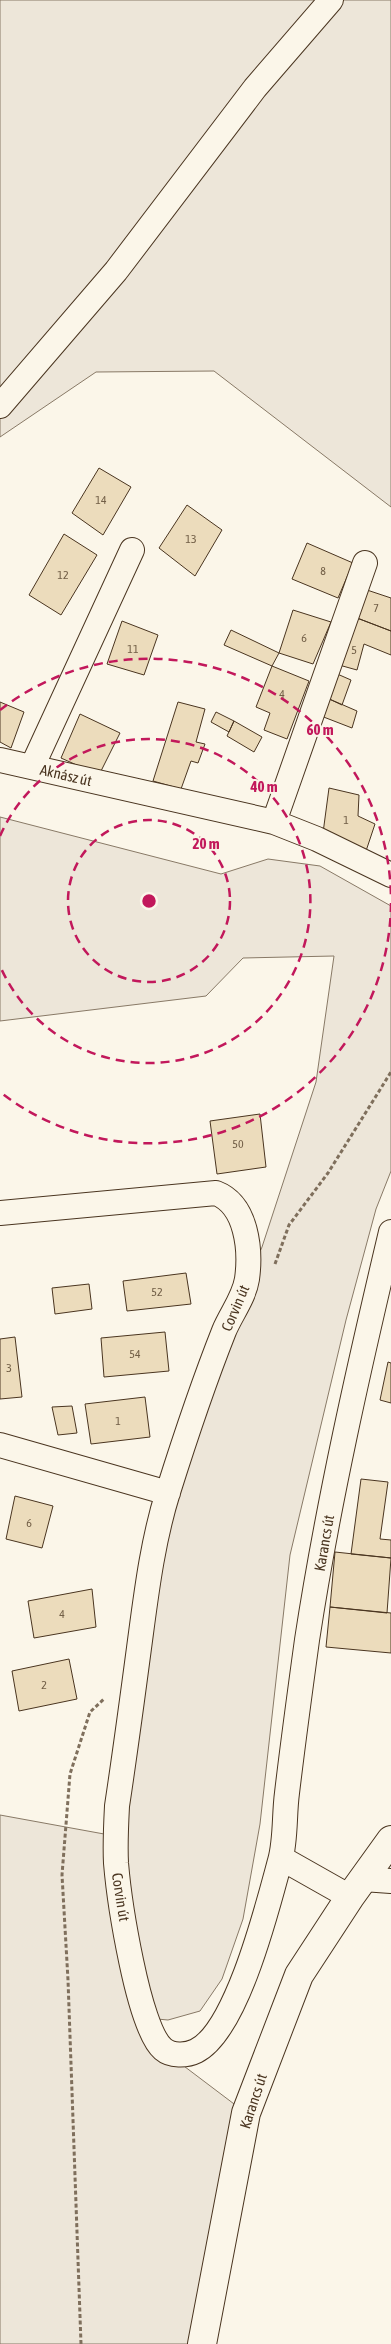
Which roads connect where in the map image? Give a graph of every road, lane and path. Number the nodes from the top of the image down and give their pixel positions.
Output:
1 (331, 0) edge
2 (0, 406) edge
3 (132, 550) dead end
4 (365, 564) dead end
5 (0, 760) edge
6 (32, 767) junction
7 (274, 822) junction
8 (391, 875) edge
9 (391, 1072) edge
10 (0, 1213) edge
11 (391, 1232) edge
12 (274, 1268) dead end
13 (0, 1445) edge
14 (168, 1493) junction
15 (136, 1669) junction
16 (391, 1840) edge
17 (281, 1858) junction
18 (391, 1881) edge
19 (356, 1888) junction
20 (81, 2344) edge
21 (202, 2344) edge

1 - 2 street
3 - 6 street, Aknász út
4 - 7 street
5 - 6 street
6 - 7 street, Aknász út
7 - 8 street, Aknász út
9 - 12 path
10 - 14 street, Corvin út
11 - 17 street, Karancs út
13 - 14 street
14 - 15 street, Corvin út
15 - 17 street, Corvin út
15 - 20 path
16 - 19 main road, Karancs út
17 - 19 street
18 - 19 street
19 - 21 main road, Karancs út

